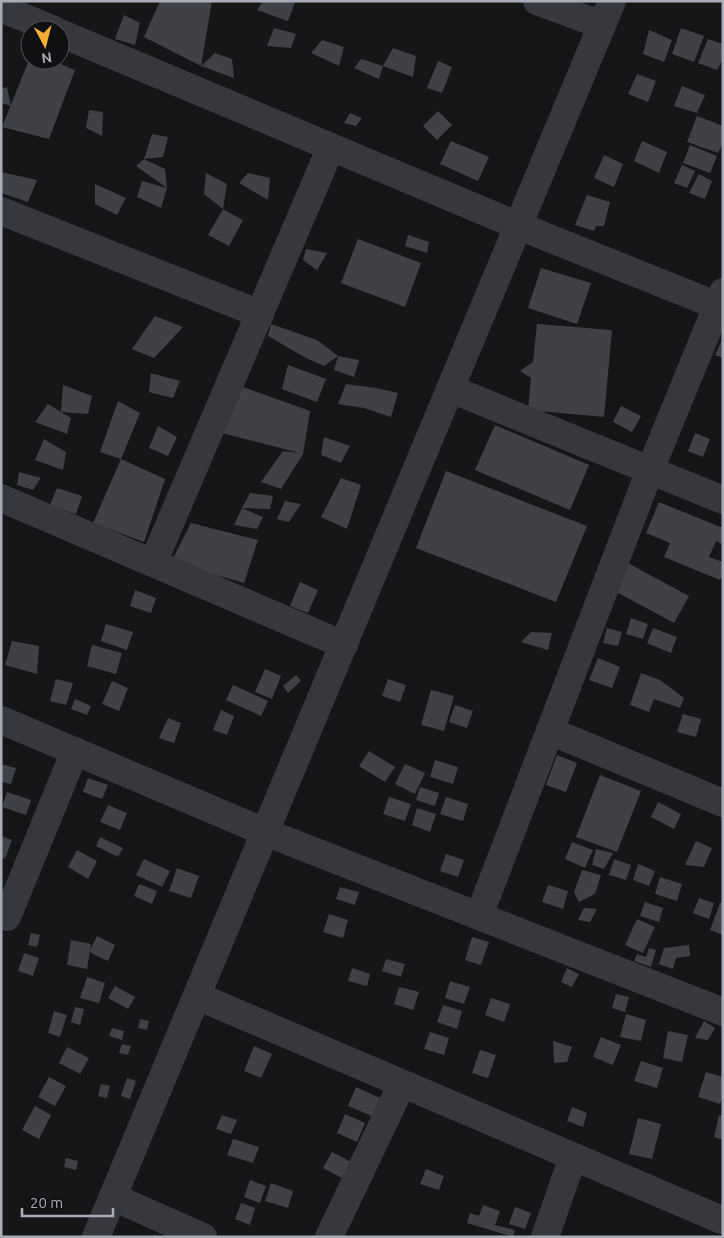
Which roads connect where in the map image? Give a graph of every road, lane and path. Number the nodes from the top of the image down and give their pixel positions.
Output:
1 (537, 1) edge
2 (1, 8) edge
3 (608, 13) edge
4 (30, 20) edge
5 (70, 36) edge
6 (331, 147) junction
7 (1, 211) edge
8 (518, 226) junction
9 (721, 302) edge
10 (260, 314) junction
11 (450, 389) junction
12 (650, 470) junction
13 (1, 498) edge
14 (723, 500) edge
15 (153, 563) junction
16 (344, 645) junction
17 (1, 720) edge
18 (550, 732) junction
19 (75, 752) junction
20 (720, 793) edge
21 (266, 832) junction
22 (479, 916) junction
23 (3, 921) edge
24 (197, 996) junction
25 (719, 1002) edge
26 (402, 1084) junction
27 (573, 1157) junction
28 (113, 1197) junction
29 (722, 1220) edge
30 (96, 1237) edge
31 (203, 1237) edge
32 (329, 1237) edge
33 (545, 1237) edge
34 (717, 1237) edge

1 - 3 street
2 - 4 street
3 - 8 street
5 - 6 street
6 - 8 street
6 - 10 street
7 - 10 street
8 - 9 street
8 - 11 street
9 - 12 street
10 - 15 street
11 - 12 street
11 - 16 street
12 - 14 street
12 - 18 street
13 - 15 street
15 - 16 street
16 - 21 street
17 - 19 street
18 - 20 street
18 - 22 street
19 - 21 street
19 - 23 street
21 - 22 street
21 - 24 street
22 - 25 street
24 - 26 street
24 - 28 street
26 - 27 street
26 - 32 street
27 - 29 street
27 - 33 street
28 - 30 street
28 - 31 street
29 - 34 street

